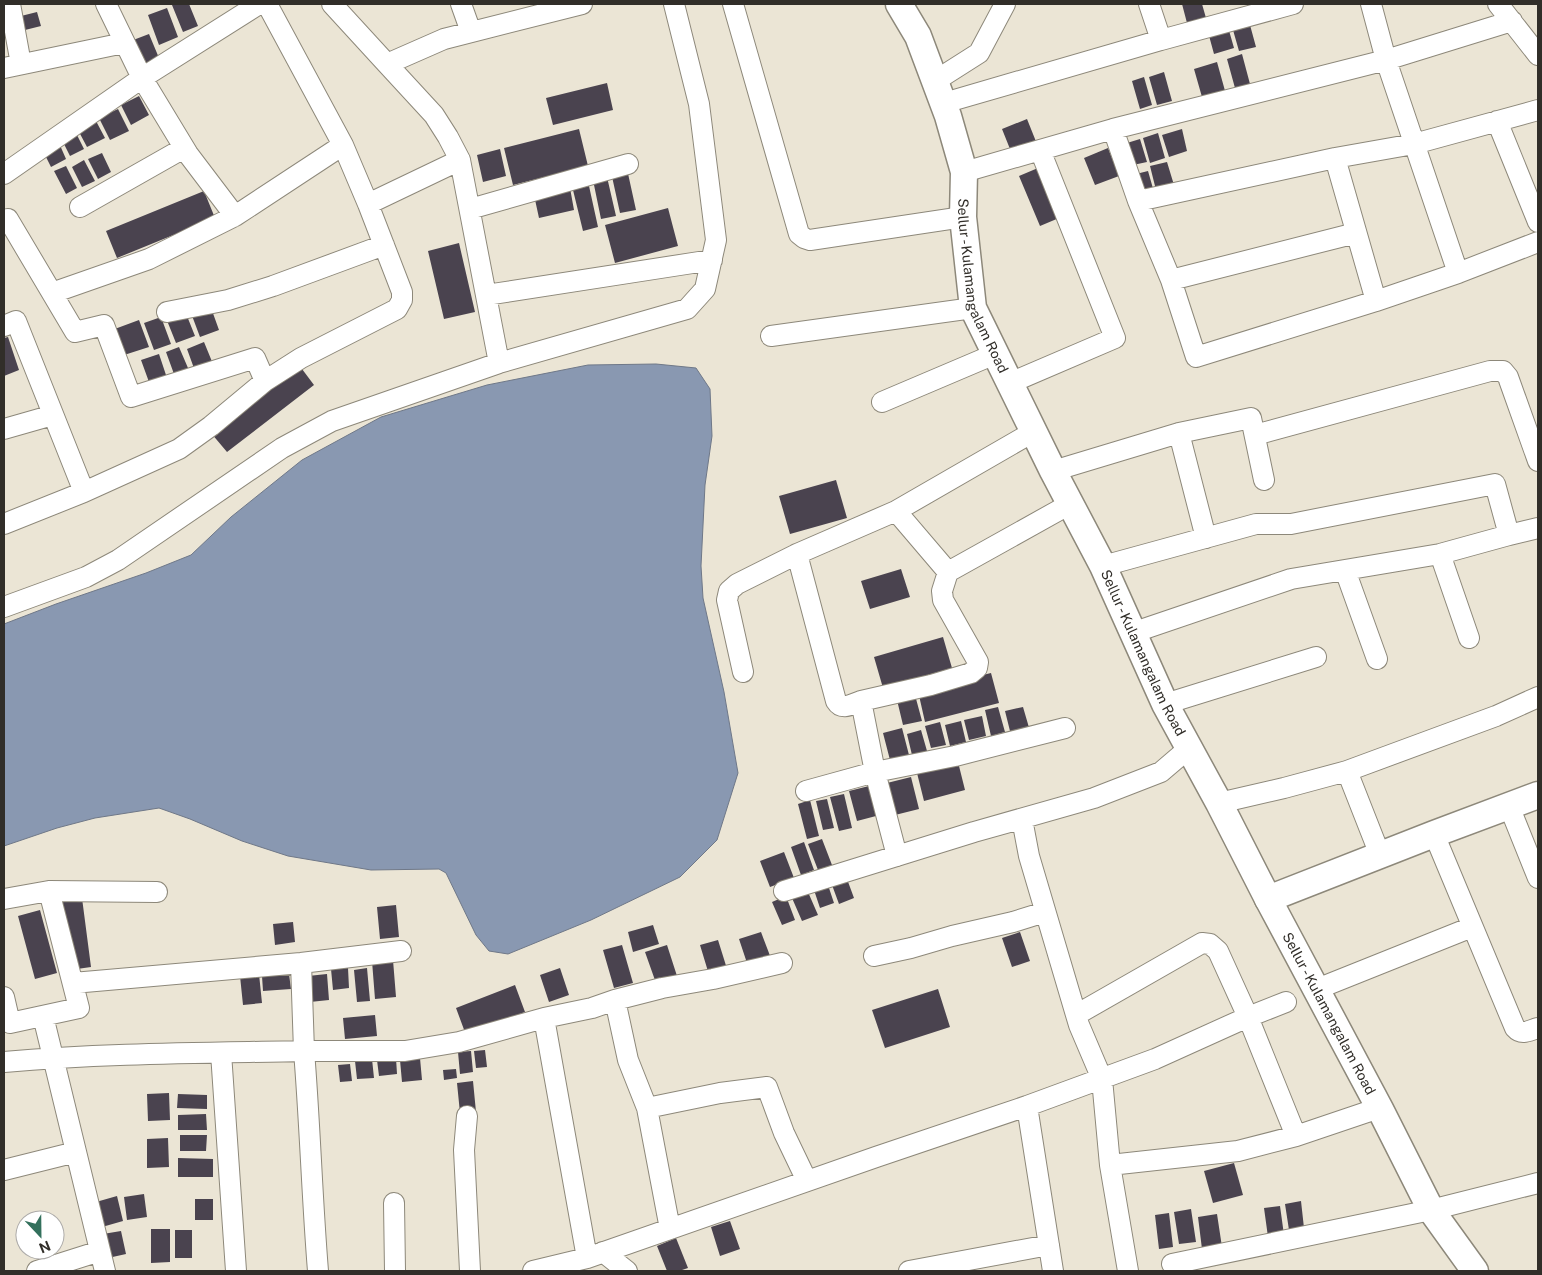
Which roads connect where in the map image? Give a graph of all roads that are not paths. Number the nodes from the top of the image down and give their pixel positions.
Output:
1 (10, 4) edge
2 (106, 4) edge
3 (259, 4) edge
4 (267, 4) edge
5 (334, 4) edge
6 (461, 4) edge
7 (582, 4) edge
8 (674, 4) edge
9 (733, 4) edge
10 (900, 4) edge
11 (1005, 4) edge
12 (1149, 4) edge
13 (1293, 4) edge
14 (1371, 4) edge
15 (1498, 4) edge
16 (1512, 21) junction
17 (471, 32) junction
18 (1161, 40) junction
19 (124, 43) junction
20 (1538, 55) edge
21 (1386, 60) junction
22 (387, 64) junction
23 (12, 66) edge
24 (142, 78) junction
25 (939, 92) junction
26 (1538, 110) edge
27 (1497, 121) junction
28 (1113, 129) junction
29 (1414, 144) junction
30 (343, 145) junction
31 (184, 148) junction
32 (1040, 150) junction
33 (1335, 158) junction
34 (460, 160) junction
35 (628, 164) dead end
36 (964, 172) junction
37 (4, 174) edge
38 (1138, 201) junction
39 (368, 204) junction
40 (80, 207) dead end
41 (470, 209) junction
42 (235, 216) junction
43 (963, 217) junction
44 (5, 218) edge
45 (1538, 222) edge
46 (1356, 233) junction
47 (1538, 242) edge
48 (384, 246) junction
49 (712, 260) junction
50 (1458, 273) junction
51 (1172, 280) junction
52 (52, 293) junction
53 (486, 295) junction
54 (1376, 302) junction
55 (973, 308) junction
56 (167, 312) dead end
57 (4, 326) edge
58 (771, 336) dead end
59 (995, 354) junction
60 (499, 363) junction
61 (265, 381) junction
62 (1010, 383) junction
63 (882, 402) dead end
64 (53, 415) junction
65 (4, 429) edge
66 (1034, 432) junction
67 (1180, 433) junction
68 (1254, 435) junction
69 (1538, 461) edge
70 (1053, 471) junction
71 (1264, 480) dead end
72 (84, 492) junction
73 (1070, 504) junction
74 (896, 511) junction
75 (4, 524) edge
76 (1538, 528) edge
77 (1509, 535) junction
78 (1206, 538) junction
79 (797, 554) junction
80 (1440, 554) junction
81 (1103, 566) junction
82 (1345, 570) junction
83 (945, 581) junction
84 (4, 607) edge
85 (1132, 633) junction
86 (1469, 638) dead end
87 (1316, 657) dead end
88 (1377, 659) dead end
89 (743, 672) dead end
90 (1538, 697) edge
91 (861, 701) junction
92 (1165, 704) junction
93 (1065, 728) dead end
94 (1189, 748) junction
95 (1347, 771) junction
96 (874, 772) junction
97 (806, 791) dead end
98 (1538, 795) edge
99 (1219, 803) junction
100 (1509, 806) junction
101 (1022, 819) junction
102 (1434, 834) junction
103 (1380, 855) junction
104 (897, 856) junction
105 (1538, 878) edge
106 (49, 891) junction
107 (784, 891) dead end
108 (157, 892) dead end
109 (1268, 898) junction
110 (4, 899) edge
111 (1045, 912) junction
112 (1472, 927) junction
113 (401, 951) dead end
114 (874, 956) dead end
115 (301, 963) junction
116 (782, 963) dead end
117 (72, 983) junction
118 (1317, 989) junction
119 (4, 997) edge
120 (615, 1000) junction
121 (1286, 1002) dead end
122 (1076, 1015) junction
123 (43, 1016) junction
124 (1248, 1017) junction
125 (544, 1018) junction
126 (1538, 1028) edge
127 (304, 1051) junction
128 (221, 1053) junction
129 (53, 1057) junction
130 (4, 1062) edge
131 (1102, 1079) junction
132 (1027, 1106) junction
133 (647, 1108) junction
134 (1373, 1111) junction
135 (467, 1116) dead end
136 (1296, 1136) junction
137 (76, 1152) junction
138 (1110, 1165) junction
139 (4, 1170) edge
140 (807, 1181) junction
141 (1538, 1183) edge
142 (394, 1203) dead end
143 (1431, 1210) junction
144 (670, 1229) junction
145 (1049, 1245) junction
146 (100, 1251) junction
147 (595, 1255) junction
148 (1172, 1264) dead end
149 (940, 1268) edge
150 (36, 1271) edge
151 (105, 1271) edge
152 (236, 1271) edge
153 (318, 1271) edge
154 (395, 1271) edge
155 (470, 1271) edge
156 (533, 1271) edge
157 (627, 1271) edge
158 (909, 1271) edge
159 (1053, 1271) edge
160 (1128, 1271) edge
161 (1475, 1271) edge

1 - 23 street
2 - 19 street
3 - 24 street
4 - 30 street
5 - 22 street
6 - 17 street
7 - 17 street
8 - 49 street
9 - 43 street
10 - 25 main road, Sellur - Kulamangalam Road
11 - 25 street
12 - 18 street
13 - 18 street
14 - 21 street
15 - 16 street
16 - 20 street
16 - 21 street
17 - 22 street
18 - 25 street
19 - 23 street
19 - 24 street
21 - 28 street
21 - 29 street
22 - 34 street
24 - 31 street
24 - 37 street
25 - 36 main road, Sellur - Kulamangalam Road
26 - 27 street
27 - 29 street
27 - 45 street
28 - 32 street
28 - 38 street
29 - 33 street
29 - 50 street
30 - 39 street
30 - 42 street
31 - 40 street
31 - 42 street
32 - 36 street
32 - 62 street
33 - 38 street
33 - 46 street
34 - 39 street
34 - 41 street
35 - 41 street
36 - 43 main road, Sellur - Kulamangalam Road
38 - 51 street
39 - 48 street
41 - 53 street
42 - 52 street
43 - 55 main road, Sellur - Kulamangalam Road
44 - 52 street
46 - 51 street
46 - 54 street
47 - 50 street
48 - 56 street
48 - 61 street
49 - 53 street
49 - 60 street
50 - 54 street
51 - 54 street
52 - 61 street
53 - 60 street
55 - 58 street
55 - 59 main road, Sellur - Kulamangalam Road
57 - 64 street
59 - 62 main road, Sellur - Kulamangalam Road
59 - 63 street
60 - 84 street
61 - 72 street
62 - 66 main road, Sellur - Kulamangalam Road
64 - 65 street
64 - 72 street
66 - 70 main road, Sellur - Kulamangalam Road
66 - 74 street
67 - 68 street
67 - 70 street
67 - 78 street
68 - 69 street
68 - 71 street
70 - 73 main road, Sellur - Kulamangalam Road
72 - 75 street
73 - 81 main road, Sellur - Kulamangalam Road
73 - 83 street
74 - 79 street
74 - 83 street
76 - 77 street
77 - 78 street
77 - 80 street
78 - 81 street
79 - 89 street
79 - 91 street
80 - 82 street
80 - 86 street
81 - 85 main road, Sellur - Kulamangalam Road
82 - 85 street
82 - 88 street
83 - 91 street
85 - 92 main road, Sellur - Kulamangalam Road
87 - 92 street
90 - 95 street
91 - 96 street
92 - 94 main road, Sellur - Kulamangalam Road
93 - 96 street
94 - 99 main road, Sellur - Kulamangalam Road
94 - 101 street
95 - 99 street
95 - 103 street
96 - 97 street
96 - 104 street
98 - 100 main road
99 - 109 main road, Sellur - Kulamangalam Road
100 - 102 main road
100 - 105 street
101 - 104 street
101 - 111 street
102 - 103 main road
102 - 112 street
103 - 109 main road
104 - 107 street
106 - 108 street
106 - 110 street
106 - 117 street
109 - 118 main road, Sellur - Kulamangalam Road
111 - 114 street
111 - 122 street
112 - 118 street
112 - 126 street
113 - 115 street
115 - 117 street
115 - 127 street
116 - 120 street
117 - 123 street
118 - 134 main road, Sellur - Kulamangalam Road
119 - 123 street
120 - 125 street
120 - 133 street
121 - 124 street
122 - 124 street
122 - 131 street
123 - 129 street
124 - 131 street
124 - 136 street
125 - 127 street
125 - 147 street
127 - 128 street
127 - 153 street
128 - 129 street
128 - 152 street
129 - 130 street
129 - 137 street
131 - 132 street
131 - 138 street
132 - 140 street
132 - 145 street
133 - 140 street
133 - 144 street
134 - 136 street
134 - 143 main road, Sellur - Kulamangalam Road
135 - 155 street
136 - 138 street
137 - 139 street
137 - 146 street
138 - 160 street
140 - 144 street
141 - 143 street
142 - 154 street
143 - 148 street
143 - 161 main road, Sellur - Kulamangalam Road
144 - 147 street
145 - 149 street
145 - 159 street
146 - 150 street
146 - 151 street
147 - 156 street
147 - 157 street
149 - 158 street

